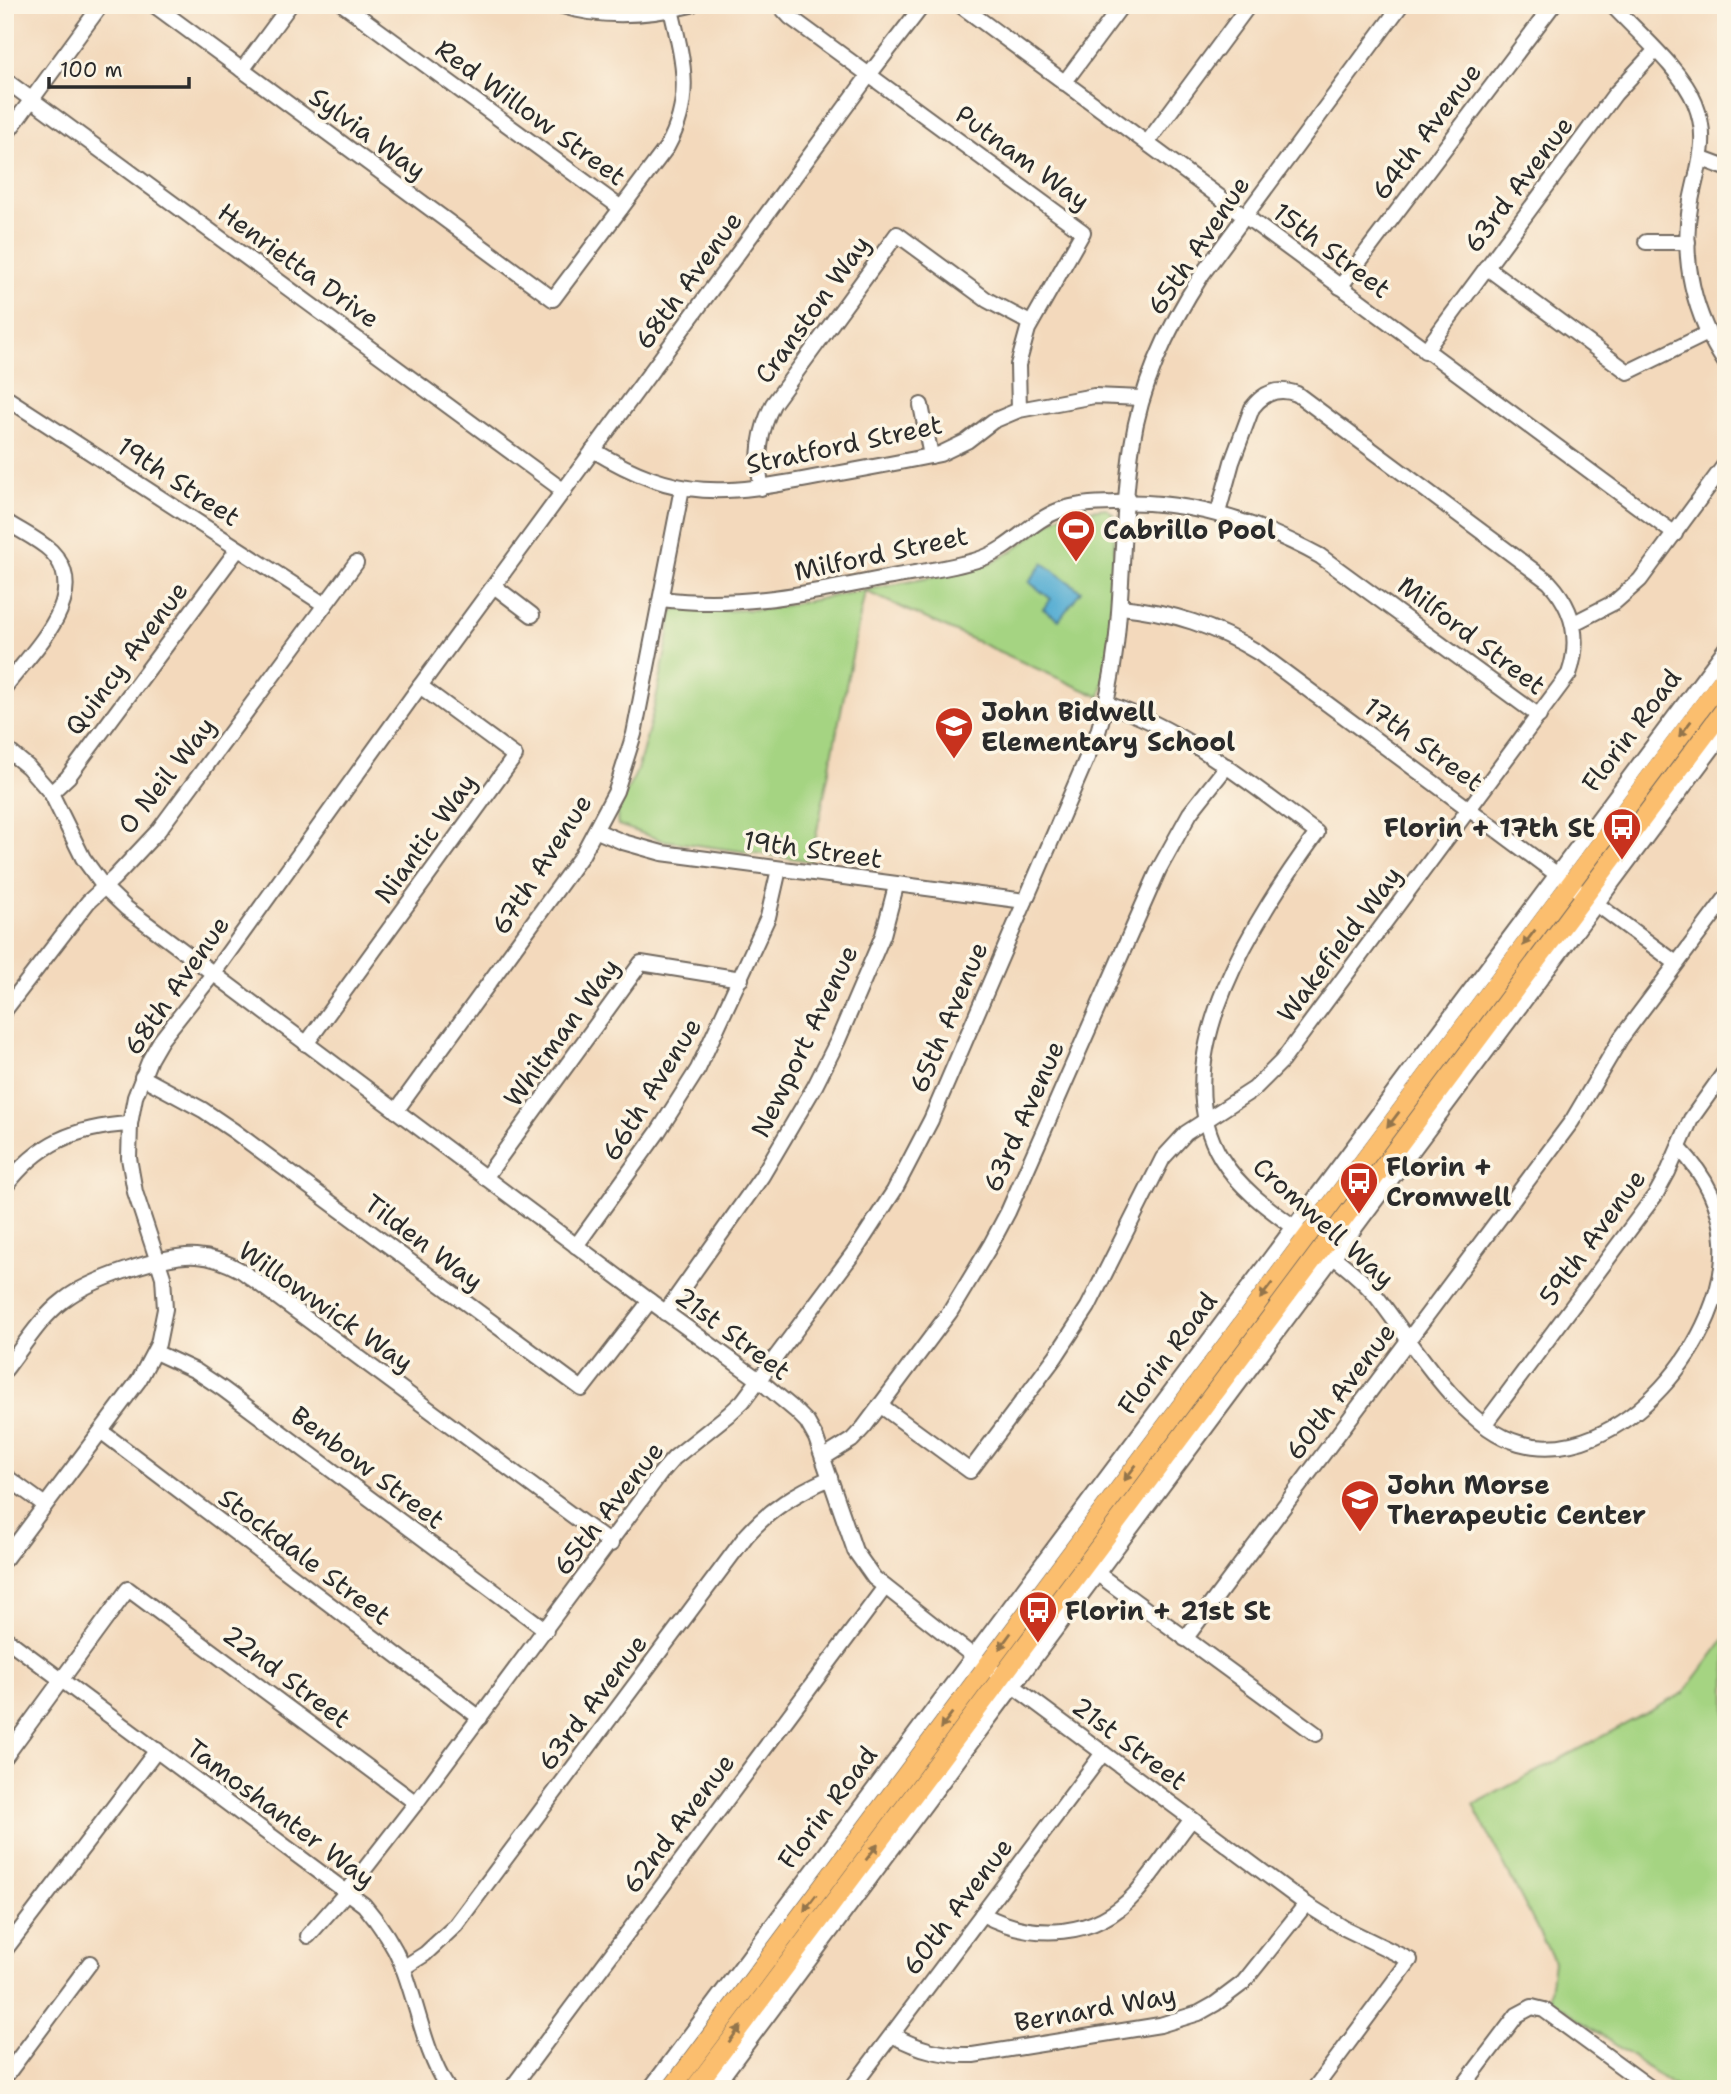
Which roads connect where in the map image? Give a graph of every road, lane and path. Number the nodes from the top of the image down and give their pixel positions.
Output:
1 (101, 5) edge
2 (154, 5) edge
3 (290, 5) edge
4 (344, 5) edge
5 (559, 5) edge
6 (691, 5) edge
7 (779, 5) edge
8 (923, 5) edge
9 (960, 5) edge
10 (1122, 5) edge
11 (1250, 5) edge
12 (1401, 5) edge
13 (1553, 5) edge
14 (1612, 5) edge
15 (671, 8) edge
16 (1655, 51) junction
17 (242, 70) junction
18 (869, 75) junction
19 (5, 80) edge
20 (1064, 83) junction
21 (32, 100) junction
22 (5, 136) edge
23 (1147, 144) junction
24 (1702, 159) junction
25 (1726, 168) edge
26 (621, 208) junction
27 (1245, 215) junction
28 (1646, 242) dead end
29 (1688, 242) junction
30 (1486, 267) junction
31 (1340, 287) junction
32 (1030, 323) junction
33 (1707, 333) junction
34 (1425, 351) junction
35 (1726, 364) edge
36 (5, 397) edge
37 (1142, 398) junction
38 (921, 405) dead end
39 (1019, 410) junction
40 (593, 450) junction
41 (931, 456) junction
42 (1726, 463) edge
43 (682, 488) junction
44 (761, 488) junction
45 (564, 491) junction
46 (1126, 502) junction
47 (1218, 513) junction
48 (5, 522) edge
49 (1675, 534) junction
50 (238, 548) junction
51 (356, 563) dead end
52 (494, 586) junction
53 (660, 599) junction
54 (325, 605) junction
55 (1121, 607) junction
56 (532, 615) dead end
57 (1574, 624) junction
58 (1726, 648) edge
59 (1726, 675) edge
60 (420, 686) junction
61 (5, 687) edge
62 (1107, 704) junction
63 (1726, 708) edge
64 (1539, 716) junction
65 (1726, 730) edge
66 (5, 748) edge
67 (1227, 766) junction
68 (51, 793) junction
69 (1470, 808) junction
70 (597, 831) junction
71 (779, 869) junction
72 (1563, 878) junction
73 (897, 886) junction
74 (104, 887) junction
75 (1726, 898) edge
76 (1591, 900) junction
77 (1025, 901) junction
78 (1676, 963) junction
79 (212, 974) junction
80 (741, 979) junction
81 (5, 1010) edge
82 (306, 1044) junction
83 (1726, 1070) edge
84 (142, 1077) junction
85 (396, 1111) junction
86 (1205, 1120) junction
87 (130, 1124) junction
88 (1679, 1148) junction
89 (485, 1178) junction
90 (5, 1187) edge
91 (1300, 1231) junction
92 (576, 1246) junction
93 (1328, 1253) junction
94 (159, 1262) junction
95 (650, 1301) junction
96 (665, 1313) junction
97 (1409, 1340) junction
98 (155, 1352) junction
99 (5, 1370) edge
100 (759, 1380) junction
101 (880, 1405) junction
102 (1484, 1425) junction
103 (102, 1432) junction
104 (823, 1458) junction
105 (5, 1476) edge
106 (830, 1478) junction
107 (45, 1505) junction
108 (611, 1544) junction
109 (1070, 1554) junction
110 (5, 1559) edge
111 (1092, 1570) junction
112 (885, 1587) junction
113 (546, 1630) junction
114 (5, 1639) edge
115 (1185, 1639) junction
116 (980, 1661) junction
117 (63, 1679) junction
118 (1008, 1682) junction
119 (480, 1718) junction
120 (1316, 1734) dead end
121 (157, 1749) junction
122 (1103, 1753) junction
123 (5, 1757) edge
124 (416, 1803) junction
125 (1192, 1819) junction
126 (346, 1893) junction
127 (1306, 1904) junction
128 (982, 1914) junction
129 (307, 1936) dead end
130 (5, 1950) edge
131 (90, 1963) dead end
132 (403, 1968) junction
133 (892, 2035) junction
134 (5, 2077) edge
135 (448, 2089) edge
136 (511, 2089) edge
137 (650, 2089) edge
138 (671, 2089) edge
139 (694, 2089) edge
140 (713, 2089) edge
141 (851, 2089) edge
142 (1314, 2089) edge
143 (1461, 2089) edge
144 (1652, 2089) edge

1 - 21 street
2 - 17 street, Sylvia Way
3 - 17 street
4 - 26 street, Red Willow Street
5 - 15 street
6 - 15 street
7 - 18 street, Putnam Way
8 - 18 street, 68th Avenue
9 - 20 street, 15th Street
10 - 20 street
11 - 23 street
12 - 27 street, 65th Avenue
13 - 31 street, 64th Avenue
14 - 16 street
15 - 26 street
16 - 24 street
16 - 30 street, 63rd Avenue
17 - 26 street, Sylvia Way
18 - 32 street, Putnam Way
18 - 40 street, 68th Avenue
19 - 21 street, Henrietta Drive
20 - 23 street, 15th Street
21 - 22 street
21 - 45 street, Henrietta Drive
23 - 27 street, 15th Street
24 - 25 street
24 - 29 street
27 - 31 street, 15th Street
27 - 37 street, 65th Avenue
28 - 29 street
29 - 33 street
30 - 33 street
30 - 34 street, 63rd Avenue
31 - 34 street, 15th Street
32 - 39 street, Putnam Way
32 - 44 street, Cranston Way
33 - 35 street
34 - 49 street, 15th Street
36 - 50 street, 19th Street
37 - 39 street, Stratford Street
37 - 46 street, 65th Avenue
38 - 41 street
39 - 41 street, Stratford Street
40 - 43 street, Stratford Street
40 - 45 street, 68th Avenue
41 - 44 street, Stratford Street
42 - 49 street
43 - 44 street, Stratford Street
43 - 53 street, 67th Avenue
45 - 52 street, 68th Avenue
46 - 47 street, Milford Street
46 - 53 street, Milford Street
46 - 55 street, 65th Avenue
47 - 57 street, Wakefield Way
47 - 64 street, Milford Street
48 - 61 street
49 - 57 street
50 - 54 street, 19th Street
50 - 68 street, Quincy Avenue
51 - 54 street, O Neil Way
52 - 56 street
52 - 60 street, 68th Avenue
53 - 70 street, 67th Avenue
54 - 74 street, O Neil Way
55 - 62 street, 65th Avenue
55 - 69 street, 17th Street
57 - 64 street, Wakefield Way
58 - 72 street, Florin Road
59 -> 72 main road, Florin Road
60 - 79 street, 68th Avenue
60 - 82 street, Niantic Way
62 - 67 street, Cromwell Way
62 - 77 street, 65th Avenue
63 - 76 main road
64 - 69 street, Wakefield Way
65 - 76 street
66 - 68 street, 21st Street
67 - 86 street, Cromwell Way
67 - 101 street, 63rd Avenue
68 - 74 street, 21st Street
69 - 72 street, 17th Street
69 - 86 street, Wakefield Way
70 - 71 street, 19th Street
70 - 85 street, 67th Avenue
71 - 73 street, 19th Street
71 - 80 street, 66th Avenue
72 - 76 street, 17th Street
72 - 91 main road, Florin Road
73 - 77 street, 19th Street
73 - 96 street, Newport Avenue
74 - 79 street, 21st Street
74 - 81 street, O Neil Way
75 - 78 street, 60th Avenue
76 - 78 street, 17th Street
76 - 93 main road
77 - 100 street, 65th Avenue
78 - 97 street, 60th Avenue
79 - 82 street, 21st Street
79 - 84 street, 68th Avenue
80 - 89 street, Whitman Way
80 - 92 street, 66th Avenue
82 - 85 street, 21st Street
83 - 88 street, 59th Avenue
84 - 87 street, 68th Avenue
84 - 95 street, Tilden Way
85 - 89 street, 21st Street
86 - 91 street, Cromwell Way
86 - 101 street, Wakefield Way
87 - 90 street
87 - 94 street, 68th Avenue
88 - 102 street, 59th Avenue
88 - 102 street, Cromwell Way
89 - 92 street, 21st Street
91 - 93 street, Cromwell Way
91 -> 109 main road, Florin Road
91 - 116 street, Florin Road
92 - 95 street, 21st Street
93 - 97 street, Cromwell Way
93 - 111 main road
94 - 98 street, 68th Avenue
94 - 99 street, Willowwick Way
94 - 108 street, Willowwick Way
95 - 96 street, 21st Street
96 - 100 street, 21st Street
97 - 102 street, Cromwell Way
97 - 115 street, 60th Avenue
98 - 103 street, 68th Avenue
98 - 113 street, Benbow Street
100 - 104 street, 21st Street
100 - 108 street, 65th Avenue
101 - 104 street, 63rd Avenue
103 - 107 street, 68th Avenue
103 - 119 street, Stockdale Street
104 - 106 street, 21st Street
105 - 107 street
106 - 112 street, 21st Street
106 - 132 street, 63rd Avenue
107 - 110 street, 68th Avenue
108 - 113 street, 65th Avenue
109 - 111 street
109 -> 116 main road, Florin Road
111 - 115 street
111 - 118 main road
112 - 116 street, 21st Street
112 - 136 street, 62nd Avenue
113 - 119 street, 65th Avenue
114 - 117 street, Tamoshanter Way
115 - 120 street
116 - 118 street, 21st Street
116 - 137 street, Florin Road
116 -> 138 main road, Florin Road
117 - 121 street, Tamoshanter Way
117 - 123 street
117 - 124 street, 22nd Street
118 - 122 street, 21st Street
139 -> 118 main road
118 - 140 street
119 - 124 street, 65th Avenue
121 - 126 street, Tamoshanter Way
121 - 130 street
122 - 125 street, 21st Street
122 - 128 street, 60th Avenue
124 - 126 street, 65th Avenue
125 - 127 street, 21st Street
125 - 128 street
126 - 129 street, 65th Avenue
126 - 132 street, Tamoshanter Way
127 - 133 street, Bernard Way
127 - 142 street, 21st Street
128 - 133 street, 60th Avenue
131 - 134 street
132 - 135 street, Tamoshanter Way
133 - 141 street, 60th Avenue
143 - 144 street

